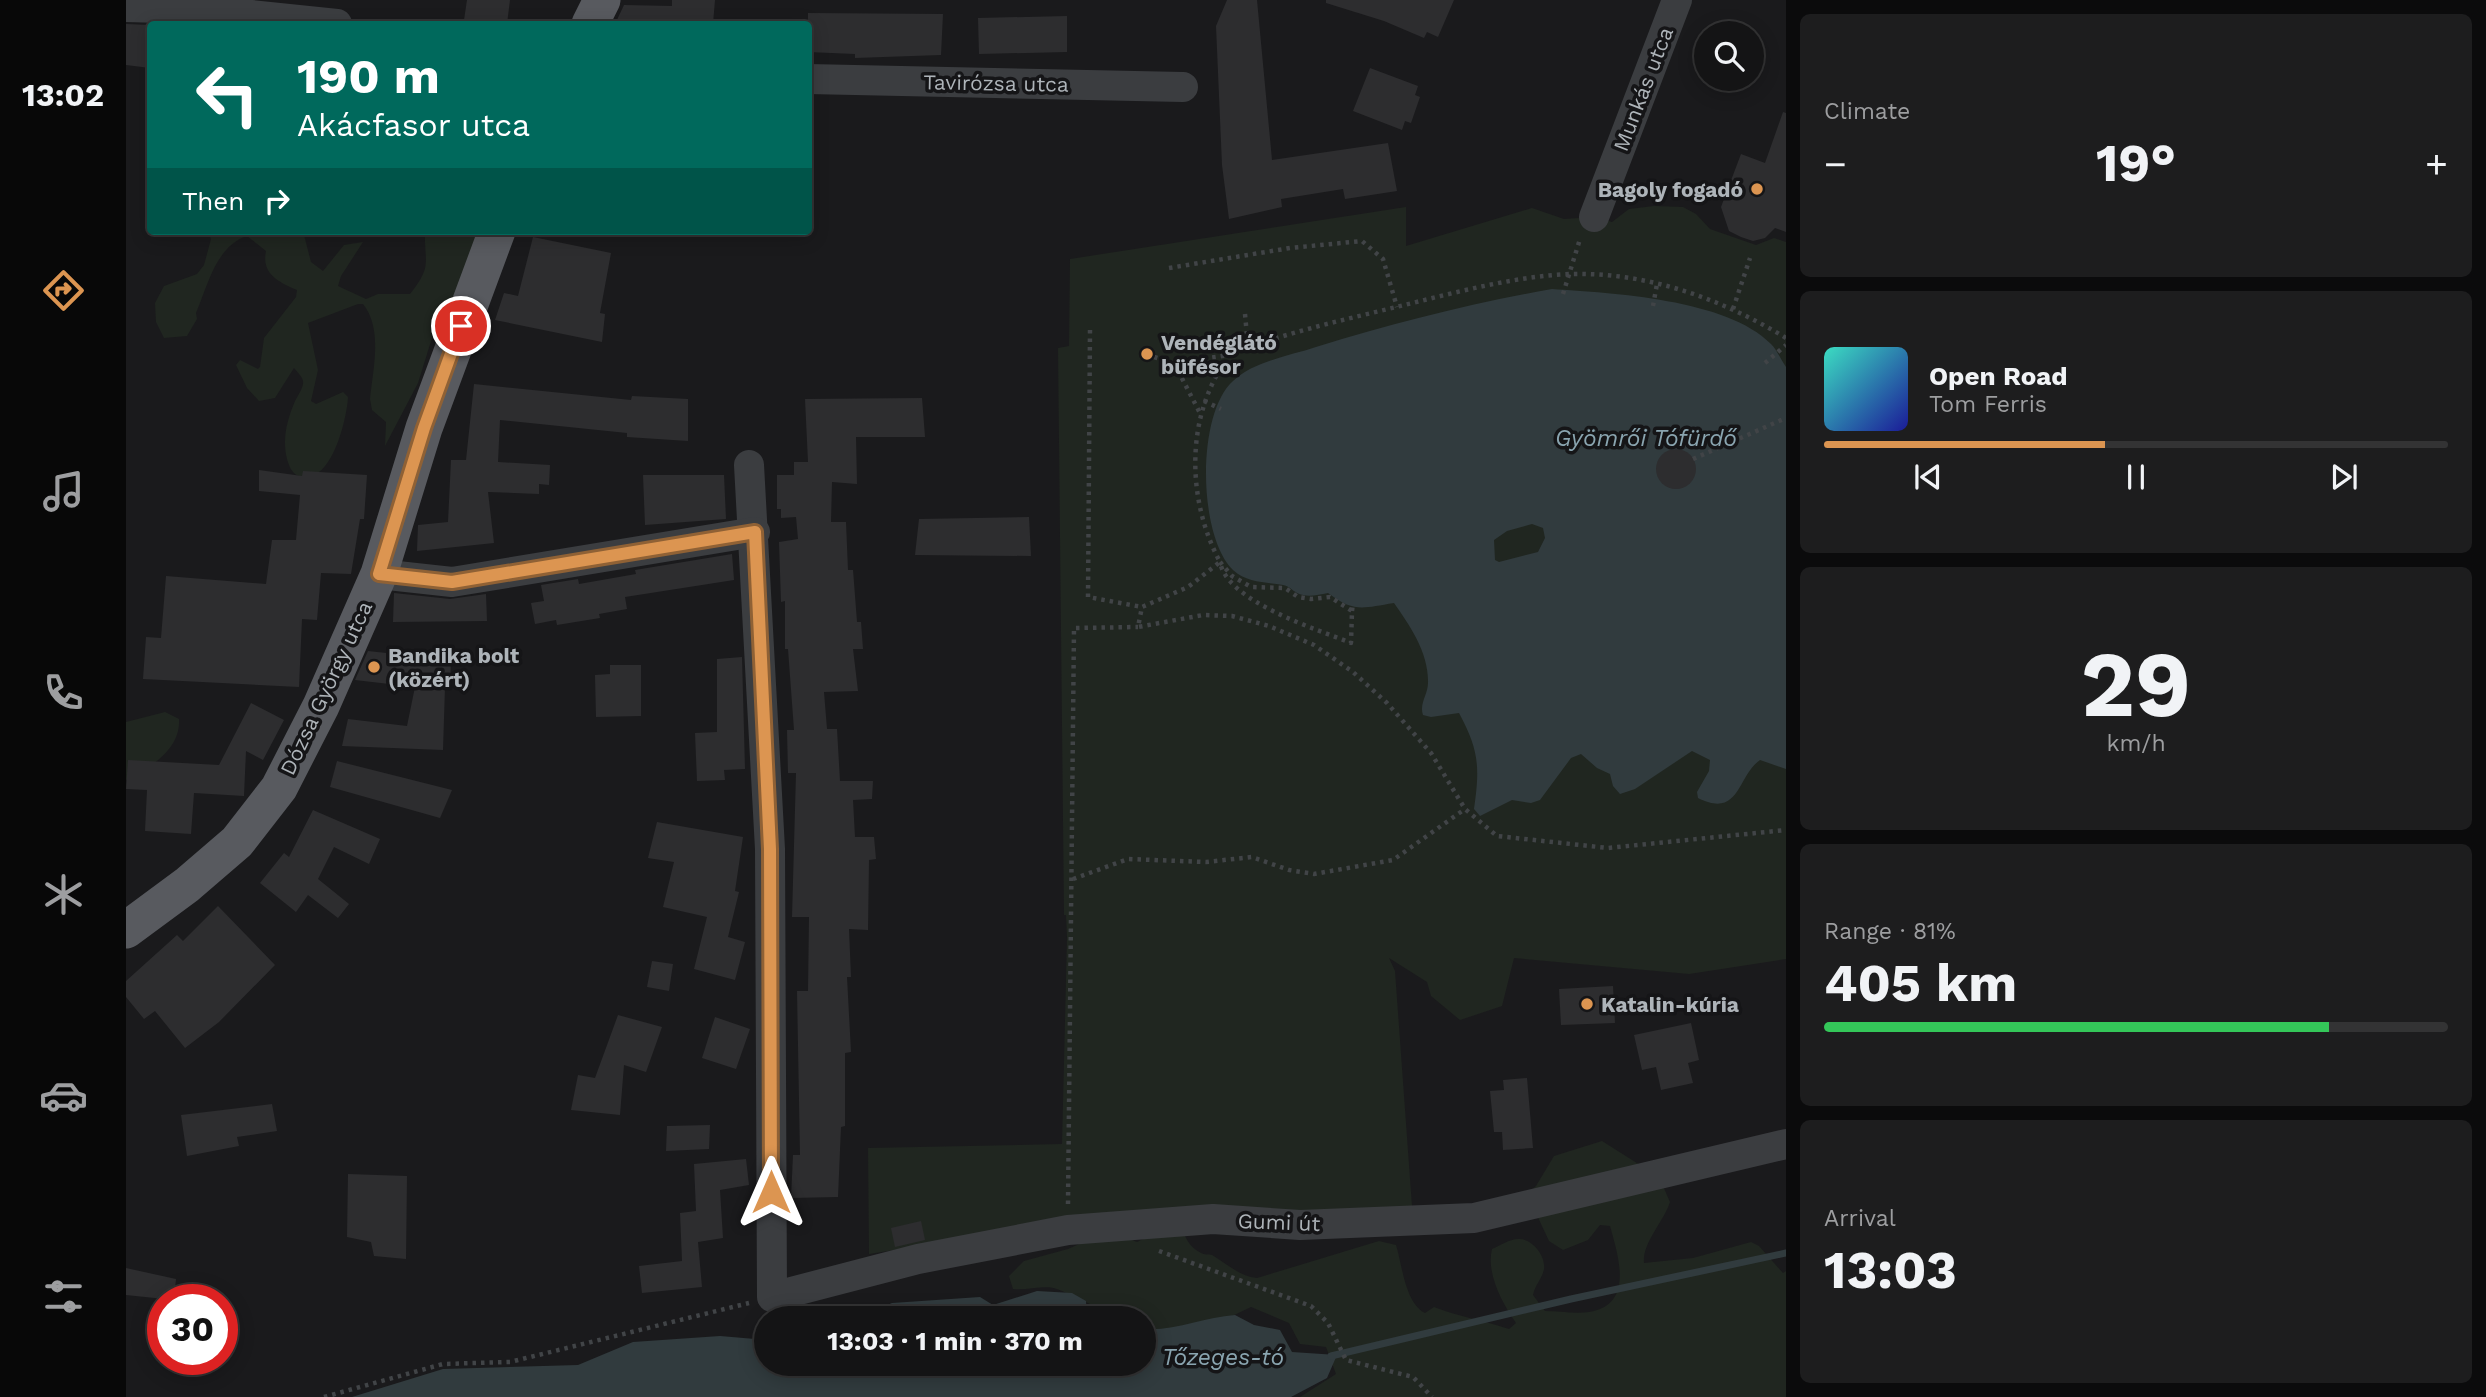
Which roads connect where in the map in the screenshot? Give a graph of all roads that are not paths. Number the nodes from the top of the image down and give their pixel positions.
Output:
1 (601, 0) edge
2 (1677, 0) edge
3 (126, 7) edge
4 (309, 21) edge
5 (591, 21) edge
6 (812, 79) edge
7 (1183, 88) dead end
8 (1594, 218) dead end
9 (496, 235) edge
10 (749, 465) dead end
11 (755, 532) junction
12 (379, 574) junction
13 (126, 930) edge
14 (1786, 1144) edge

1 - 5 main road
2 - 8 street, Munkás utca
3 - 4 street
6 - 7 street, Tavirózsa utca
9 - 12 main road, Dózsa György utca
10 - 11 street
11 - 12 street
11 - 14 street, Gumi út
12 - 13 main road, Dózsa György utca

